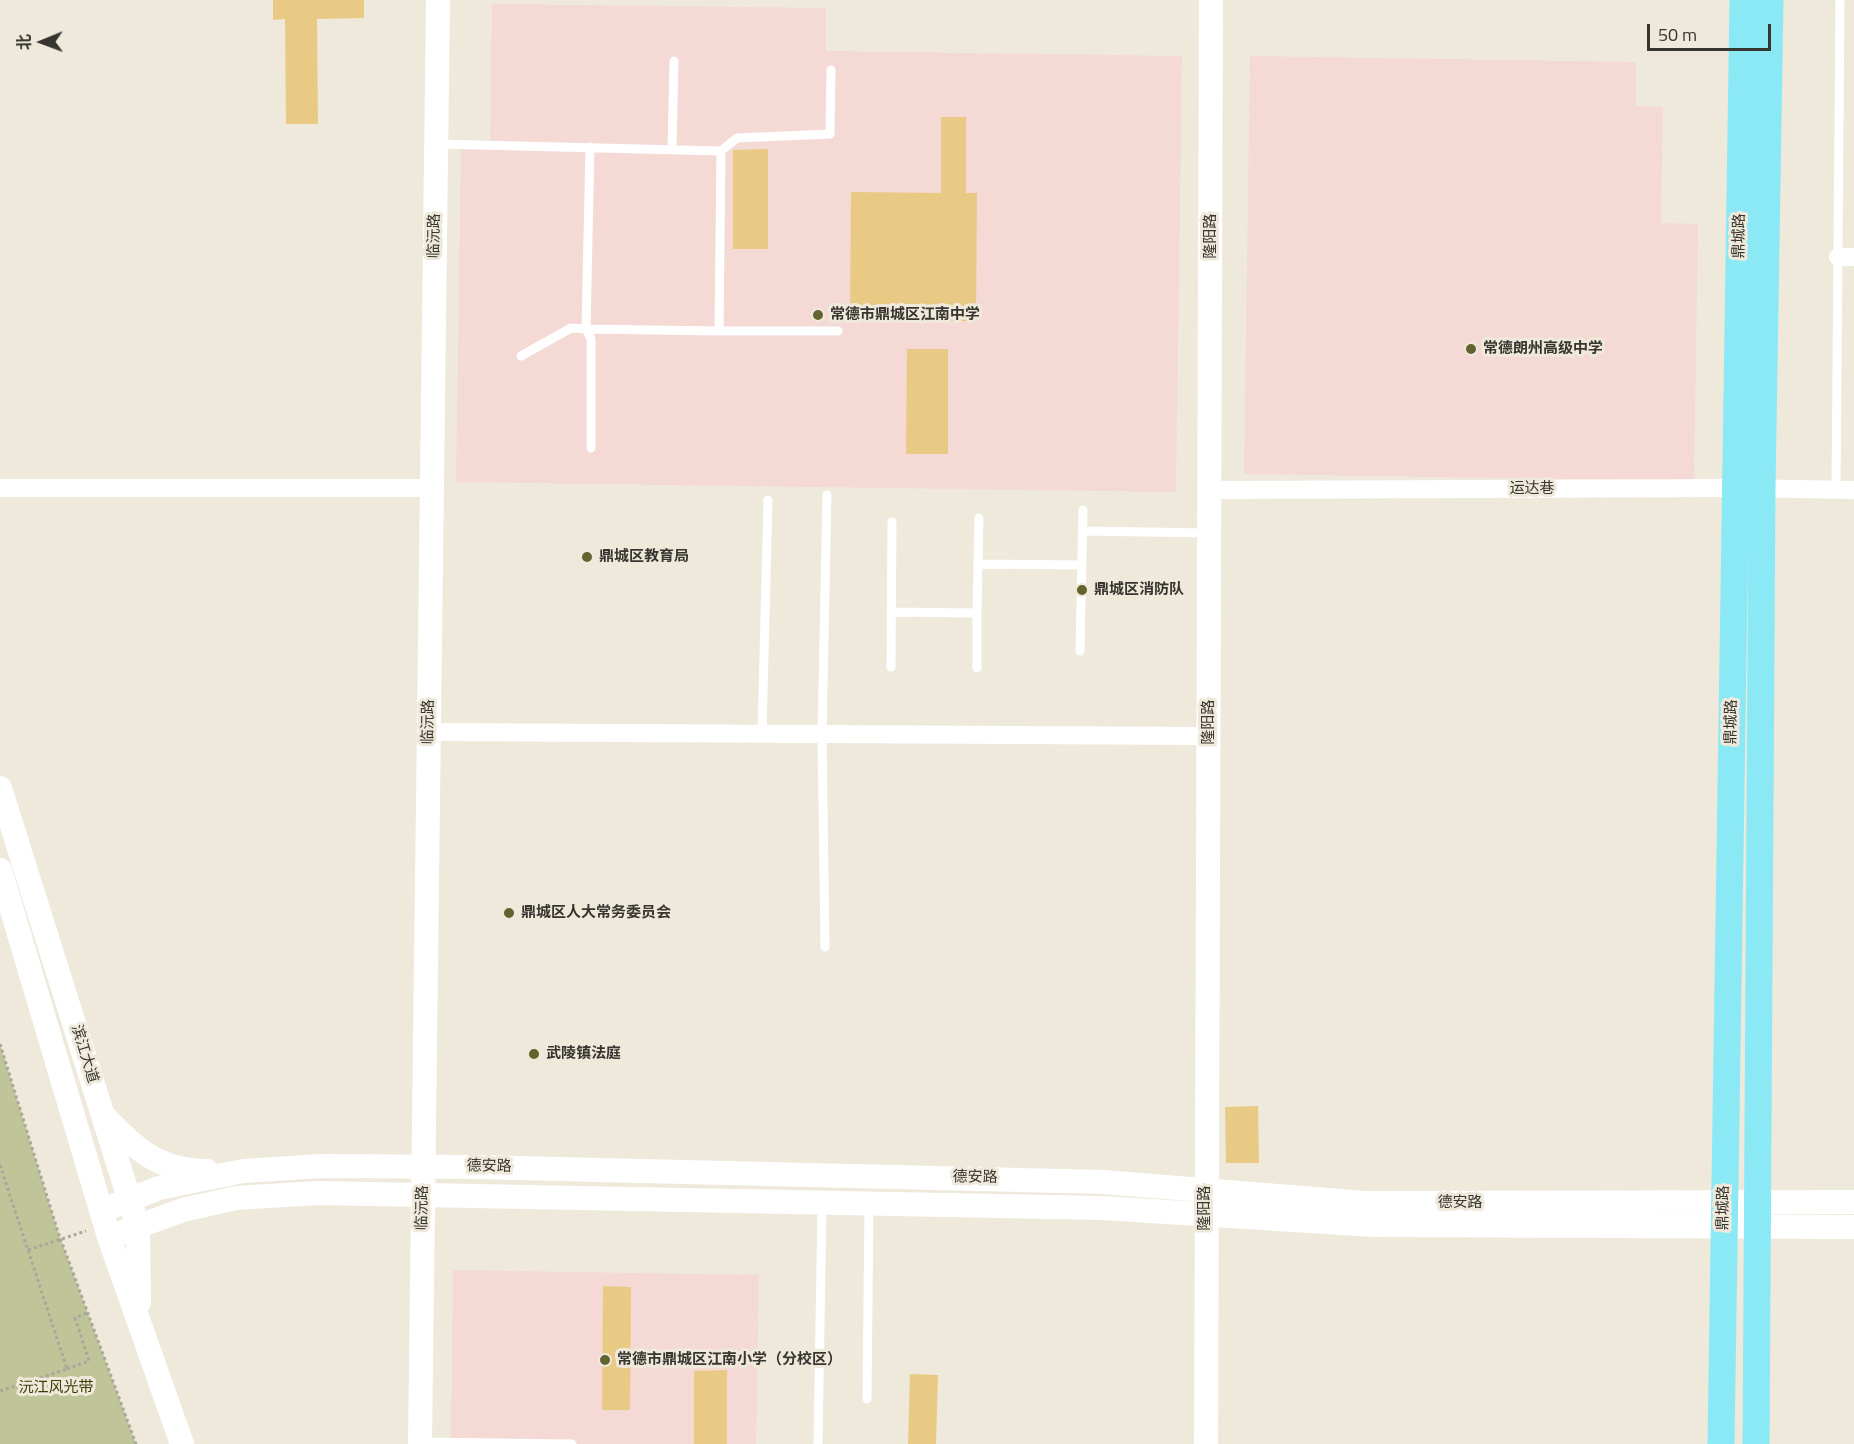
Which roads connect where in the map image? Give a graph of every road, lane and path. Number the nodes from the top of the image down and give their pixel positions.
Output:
1 (438, 0) edge
2 (1211, 0) edge
3 (1743, 0) edge
4 (1770, 0) edge
5 (1840, 0) edge
6 (675, 61) dead end
7 (831, 70) dead end
8 (436, 144) junction
9 (590, 147) junction
10 (672, 149) junction
11 (721, 151) junction
12 (1846, 257) edge
13 (586, 329) junction
14 (719, 331) junction
15 (838, 331) dead end
16 (521, 356) dead end
17 (591, 448) dead end
18 (0, 488) edge
19 (432, 488) junction
20 (1749, 489) junction
21 (1211, 490) junction
22 (1845, 490) edge
23 (827, 495) dead end
24 (768, 500) dead end
25 (1083, 510) dead end
26 (979, 518) dead end
27 (892, 522) dead end
28 (1083, 531) junction
29 (1210, 533) junction
30 (978, 564) junction
31 (1082, 565) junction
32 (891, 612) junction
33 (977, 613) junction
34 (1080, 651) dead end
35 (891, 667) dead end
36 (977, 668) dead end
37 (429, 732) junction
38 (762, 734) junction
39 (822, 734) junction
40 (1209, 736) junction
41 (0, 788) edge
42 (0, 870) edge
43 (825, 947) dead end
44 (0, 1044) edge
45 (103, 1114) junction
46 (0, 1165) edge
47 (424, 1166) junction
48 (243, 1171) junction
49 (423, 1193) junction
50 (129, 1198) junction
51 (822, 1202) junction
52 (1205, 1202) junction
53 (1854, 1202) edge
54 (869, 1203) junction
55 (1757, 1214) junction
56 (1724, 1215) junction
57 (105, 1224) junction
58 (138, 1227) junction
59 (1854, 1227) edge
60 (28, 1250) junction
61 (87, 1313) junction
62 (140, 1325) junction
63 (67, 1369) junction
64 (0, 1391) edge
65 (867, 1399) dead end
66 (420, 1443) edge
67 (136, 1444) edge
68 (182, 1444) edge
69 (572, 1444) edge
70 (818, 1444) edge
71 (1206, 1444) edge
72 (1721, 1444) edge
73 (1756, 1444) edge

1 - 8 street, 临沅路
2 - 21 street, 隆阳路
3 - 20 main road, 鼎城路
4 - 20 main road, 鼎城路
5 - 12 lane
6 - 10 lane
7 - 11 lane
8 - 9 lane
8 - 19 street, 临沅路
9 - 10 lane
9 - 13 lane
10 - 11 lane
11 - 14 lane
12 - 22 lane
13 - 14 lane
13 - 16 lane
13 - 17 lane
14 - 15 lane
18 - 19 street
19 - 37 street, 临沅路
20 - 21 street, 运达巷
20 - 22 street, 运达巷
20 - 55 main road, 鼎城路
20 - 56 main road, 鼎城路
21 - 29 street, 隆阳路
23 - 39 lane
24 - 38 lane
25 - 28 lane
26 - 30 lane
27 - 32 lane
28 - 29 lane
28 - 31 lane
29 - 40 street, 隆阳路
30 - 31 lane
30 - 33 lane
31 - 34 lane
32 - 33 lane
32 - 35 lane
33 - 36 lane
37 - 38 street
37 - 47 street, 临沅路
38 - 39 street
39 - 40 street
39 - 43 lane
40 - 52 street, 隆阳路
41 - 45 street, 滨江大道
42 - 57 street, 滨江大道
44 - 61 path
45 - 48 street
45 - 50 street, 滨江大道
46 - 60 path
47 - 48 street, 德安路
47 - 49 street, 临沅路
47 - 52 street, 德安路
48 - 50 street, 德安路
49 - 51 street, 德安路
49 - 58 street, 德安路
49 - 66 street, 临沅路
50 - 57 street, 德安路
50 - 58 street, 滨江大道
51 - 54 street, 德安路
51 - 70 lane
52 - 54 street, 德安路
52 - 56 street, 德安路
52 - 71 street, 隆阳路
53 - 55 street, 德安路
54 - 65 lane
55 - 56 street, 德安路
55 - 59 street, 德安路
55 - 73 main road, 鼎城路
56 - 72 main road, 鼎城路
57 - 58 street, 德安路
57 - 60 path
57 - 62 street, 滨江大道
58 - 62 street, 滨江大道
60 - 63 path
61 - 63 path
61 - 67 path
62 - 68 street, 滨江大道
63 - 64 path
66 - 69 lane

